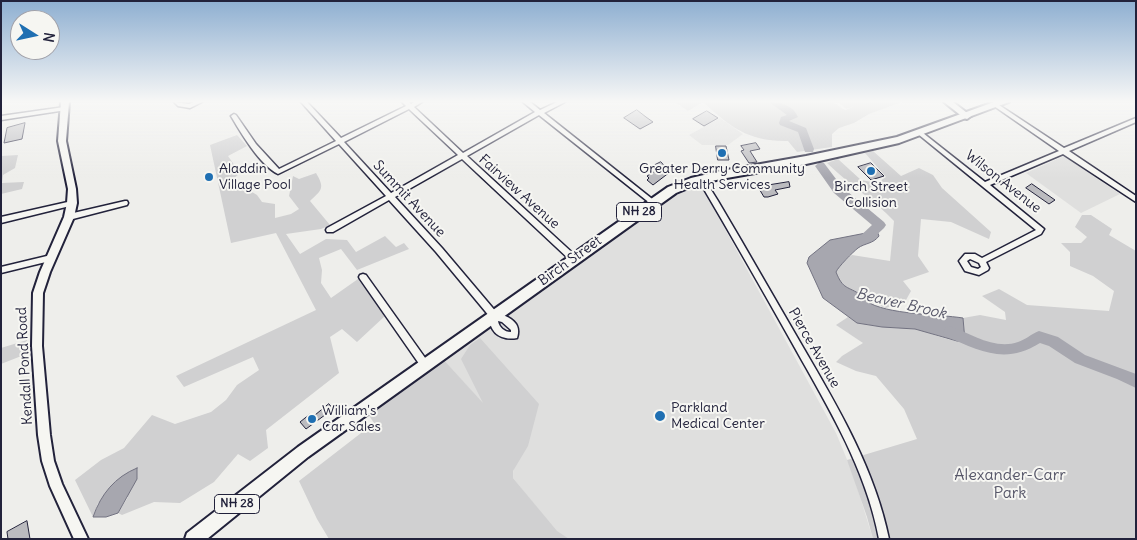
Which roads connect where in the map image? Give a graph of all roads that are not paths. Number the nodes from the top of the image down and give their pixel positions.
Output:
1 (63, 127) edge
2 (240, 127) edge
3 (326, 127) edge
4 (365, 127) edge
5 (431, 127) edge
6 (513, 127) edge
7 (557, 127) edge
8 (938, 127) edge
9 (1031, 127) edge
10 (1120, 127) edge
11 (921, 134) junction
12 (339, 142) junction
13 (1064, 152) junction
14 (461, 156) junction
15 (701, 179) junction
16 (986, 184) junction
17 (390, 196) junction
18 (1136, 200) edge
19 (653, 202) junction
20 (125, 203) dead end
21 (72, 204) junction
22 (69, 217) junction
23 (1, 220) edge
24 (330, 230) dead end
25 (51, 258) junction
26 (574, 259) junction
27 (982, 261) dead end
28 (1, 270) edge
29 (363, 277) dead end
30 (494, 316) junction
31 (424, 365) junction
32 (81, 539) edge
33 (194, 539) edge
34 (884, 539) edge

1 - 21 street, Kendall Pond Road
2 - 12 street
3 - 12 street, Summit Avenue
4 - 12 street
5 - 14 street, Fairview Avenue
6 - 14 street
7 - 19 street
8 - 11 main road, Birch Street / NH 28
9 - 13 street
10 - 13 street
11 - 15 main road, Birch Street / NH 28
11 - 16 street, Wilson Avenue
12 - 17 street, Summit Avenue
13 - 16 street
13 - 18 street
14 - 17 street
14 - 26 street, Fairview Avenue
15 - 19 main road, Birch Street / NH 28
15 - 34 street, Pierce Avenue
16 - 27 street, Wilson Avenue
17 - 24 street
17 - 30 street, Summit Avenue
19 - 26 main road, Birch Street / NH 28
20 - 22 street
21 - 22 street, Kendall Pond Road
21 - 23 street
22 - 25 street, Kendall Pond Road
25 - 28 street
25 - 32 street, Kendall Pond Road
26 - 30 main road, Birch Street / NH 28
29 - 31 street
30 - 31 main road, Birch Street / NH 28
31 - 33 main road, Birch Street / NH 28

